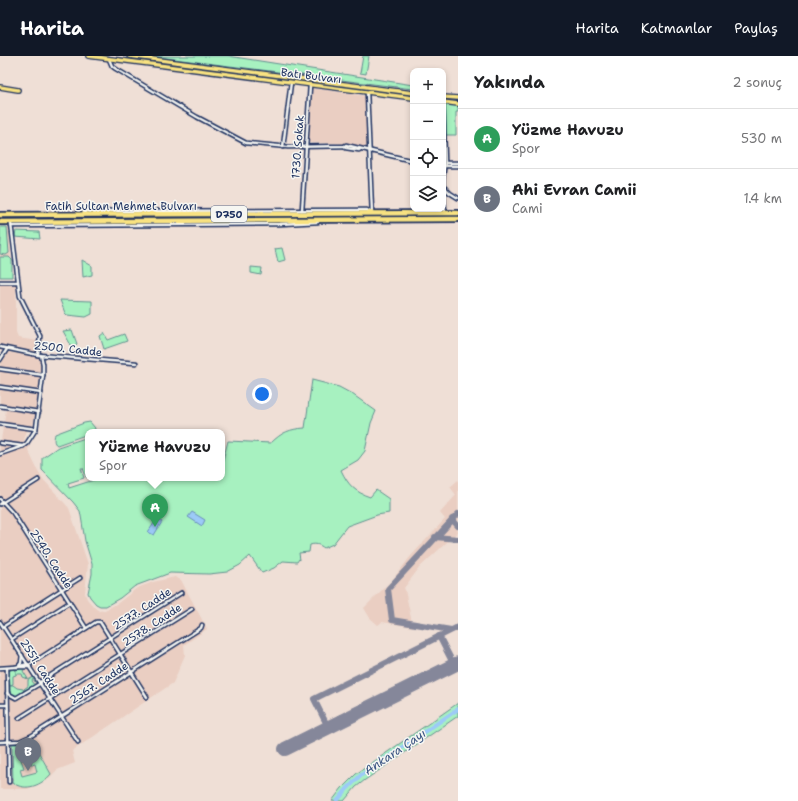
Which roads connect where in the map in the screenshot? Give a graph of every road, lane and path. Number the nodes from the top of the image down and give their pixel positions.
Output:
1 (88, 56) edge
2 (129, 56) edge
3 (109, 59) junction
4 (291, 82) junction
5 (310, 85) junction
6 (0, 87) edge
7 (18, 90) dead end
8 (367, 92) junction
9 (410, 93) edge
10 (446, 96) edge
11 (410, 98) edge
12 (458, 98) edge
13 (446, 102) edge
14 (443, 104) edge
15 (458, 104) edge
16 (444, 140) edge
17 (305, 146) junction
18 (283, 147) junction
19 (370, 151) junction
20 (410, 160) edge
21 (458, 164) edge
22 (446, 166) edge
23 (446, 189) edge
24 (458, 198) edge
25 (282, 210) junction
26 (302, 210) junction
27 (372, 213) junction
28 (445, 213) joint
29 (458, 213) edge
30 (297, 214) junction
31 (81, 215) junction
32 (0, 216) edge
33 (458, 219) edge
34 (0, 222) edge
35 (11, 224) junction
36 (0, 282) edge
37 (18, 282) junction
38 (0, 347) edge
39 (7, 349) junction
40 (40, 355) junction
41 (0, 360) edge
42 (136, 364) dead end
43 (0, 369) edge
44 (44, 375) junction
45 (0, 387) edge
46 (41, 393) junction
47 (0, 406) edge
48 (39, 412) junction
49 (0, 424) edge
50 (36, 429) junction
51 (0, 443) edge
52 (23, 446) junction
53 (0, 454) edge
54 (38, 480) dead end
55 (0, 499) edge
56 (1, 503) edge
57 (80, 578) dead end
58 (62, 589) junction
59 (181, 593) dead end
60 (70, 602) junction
61 (192, 609) dead end
62 (0, 622) edge
63 (202, 625) dead end
64 (4, 626) junction
65 (86, 629) junction
66 (110, 638) junction
67 (12, 639) junction
68 (22, 654) junction
69 (121, 655) junction
70 (29, 665) junction
71 (17, 667) junction
72 (0, 668) edge
73 (7, 668) junction
74 (131, 672) junction
75 (40, 683) junction
76 (7, 693) junction
77 (147, 697) dead end
78 (51, 699) junction
79 (0, 705) edge
80 (7, 705) junction
81 (62, 716) junction
82 (19, 718) dead end
83 (0, 742) edge
84 (8, 742) junction
85 (78, 742) dead end
86 (9, 782) dead end

1 - 3 main road, Batı Bulvarı
2 - 9 main road, Batı Bulvarı
3 - 4 main road, Batı Bulvarı
3 - 18 street
4 - 5 main road, Batı Bulvarı
4 - 18 street
5 - 8 main road, Batı Bulvarı
5 - 17 street, 1730. Sokak
6 - 7 main road
8 - 11 main road, Batı Bulvarı
8 - 19 street
10 - 12 main road
13 - 15 main road
14 - 16 street
17 - 18 street
17 - 19 street
17 - 26 street, 1730. Sokak
19 - 20 street
19 - 27 street
21 - 22 street
23 - 24 street
25 - 26 street
25 - 30 street
25 - 31 street
26 - 27 street
27 - 28 highway, Fatih Sultan Mehmet Bulvarı / D750
27 - 30 highway, Fatih Sultan Mehmet Bulvarı / D750
28 - 29 highway, Fatih Sultan Mehmet Bulvarı / D750
30 - 31 highway, Fatih Sultan Mehmet Bulvarı / D750
31 - 32 highway, Fatih Sultan Mehmet Bulvarı / D750
33 - 35 highway, Fatih Sultan Mehmet Bulvarı / D750
34 - 35 highway, Fatih Sultan Mehmet Bulvarı / D750
35 - 37 street
36 - 37 street
37 - 40 street
38 - 39 street, 2500. Cadde
39 - 40 street, 2500. Cadde
39 - 41 street
40 - 42 street, 2500. Cadde
40 - 44 street
43 - 44 street
44 - 46 street
45 - 46 street
46 - 48 street
47 - 48 street
48 - 50 street
49 - 50 street
50 - 52 street
51 - 52 street
52 - 53 street
54 - 56 street
55 - 56 street, 2540. Cadde
56 - 58 street, 2540. Cadde
57 - 58 street
58 - 60 street, 2540. Cadde
58 - 64 street
59 - 66 street, 2577. Cadde
60 - 65 street, 2540. Cadde
60 - 67 street
61 - 69 street, 2578. Cadde
62 - 64 street, 2551. Cadde
63 - 74 street, 2567. Cadde
64 - 67 street, 2551. Cadde
65 - 66 street
65 - 70 street
66 - 69 street
66 - 75 street, 2577. Cadde
67 - 68 street, 2551. Cadde
68 - 70 street, 2551. Cadde
68 - 71 street
69 - 74 street
69 - 78 street, 2578. Cadde
70 - 71 street
70 - 75 street, 2551. Cadde
71 - 73 street
72 - 73 street
73 - 76 street
74 - 77 street
74 - 81 street, 2567. Cadde
75 - 76 street, 2577. Cadde
75 - 78 street, 2551. Cadde
76 - 80 street
78 - 81 street, 2551. Cadde
78 - 82 street, 2578. Cadde
79 - 80 street
80 - 84 street
81 - 84 street, 2567. Cadde
81 - 85 street, 2551. Cadde
83 - 84 street, 2567. Cadde
84 - 86 street

